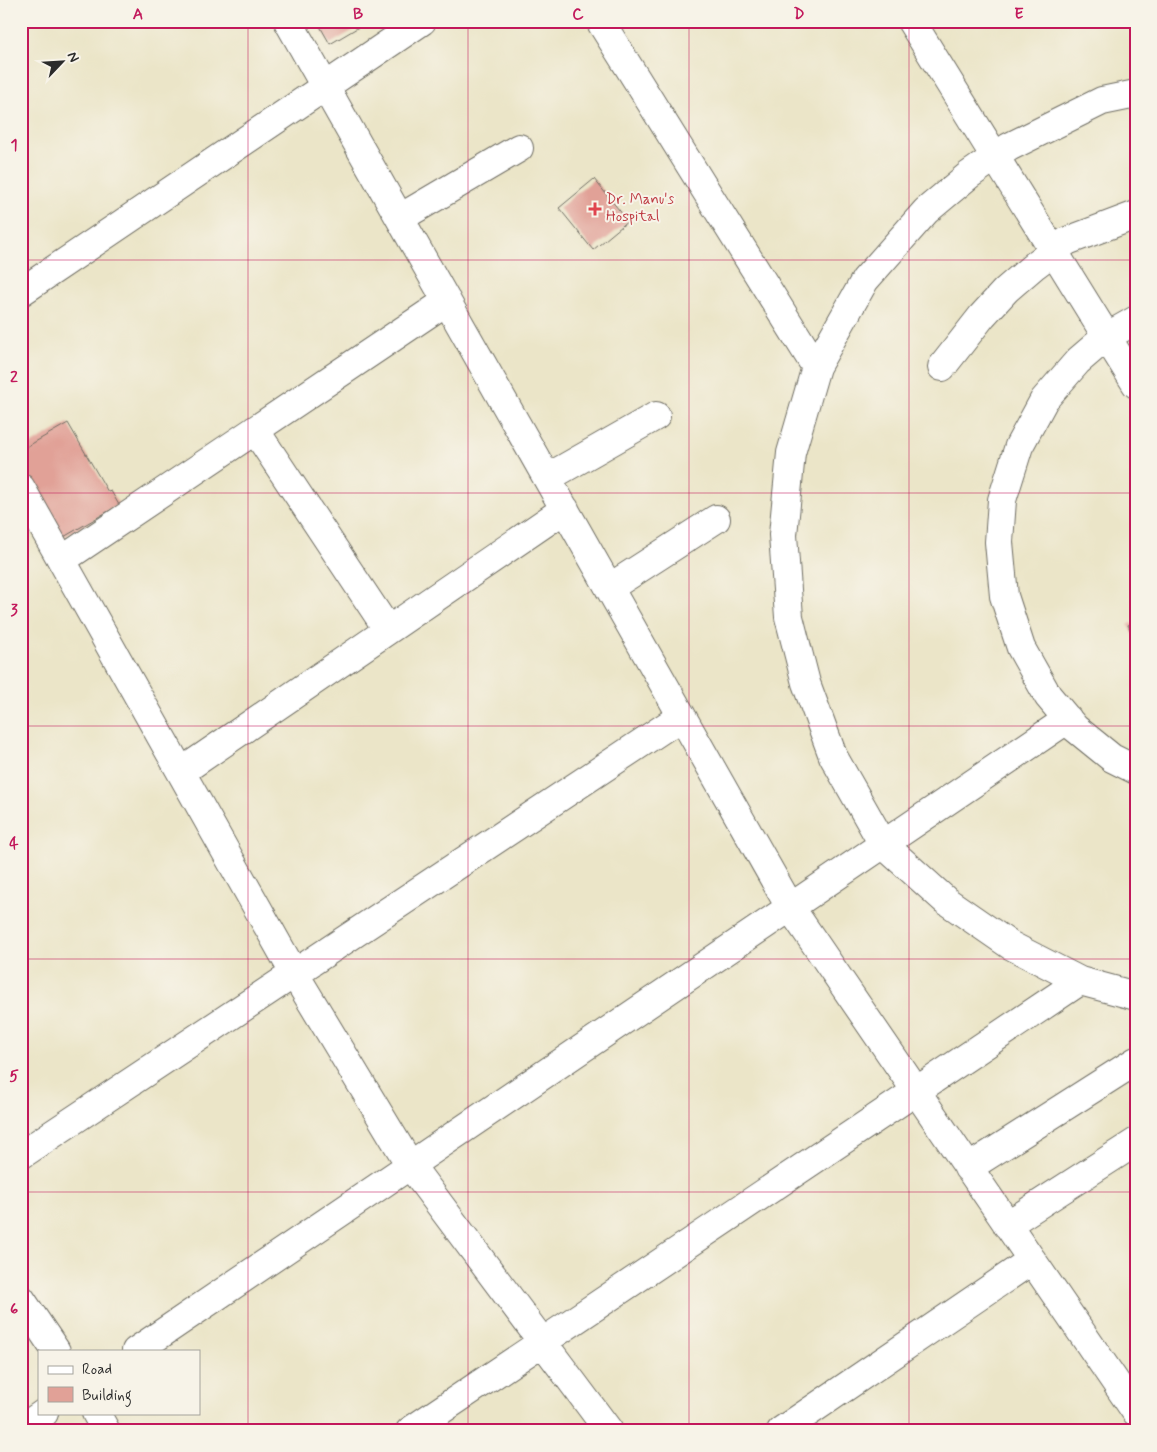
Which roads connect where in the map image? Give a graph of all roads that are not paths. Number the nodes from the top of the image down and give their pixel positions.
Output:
1 (288, 21) edge
2 (422, 21) edge
3 (600, 21) edge
4 (911, 21) edge
5 (931, 21) edge
6 (326, 87) junction
7 (1136, 94) edge
8 (519, 148) dead end
9 (1002, 152) junction
10 (1136, 215) edge
11 (400, 218) junction
12 (1060, 246) junction
13 (21, 292) edge
14 (447, 301) junction
15 (1121, 328) edge
16 (1136, 352) edge
17 (816, 367) junction
18 (942, 367) dead end
19 (1136, 384) edge
20 (656, 416) dead end
21 (255, 430) junction
22 (547, 478) junction
23 (21, 488) edge
24 (564, 509) junction
25 (716, 519) dead end
26 (62, 560) junction
27 (609, 588) junction
28 (388, 630) junction
29 (682, 716) junction
30 (1068, 719) junction
31 (1136, 770) edge
32 (181, 772) junction
33 (883, 844) junction
34 (790, 907) junction
35 (294, 973) junction
36 (1080, 980) junction
37 (1136, 996) edge
38 (1136, 1061) edge
39 (916, 1091) junction
40 (1136, 1142) edge
41 (21, 1155) edge
42 (410, 1165) junction
43 (968, 1168) junction
44 (1007, 1225) junction
45 (1032, 1260) junction
46 (21, 1299) edge
47 (542, 1342) junction
48 (55, 1350) edge
49 (137, 1350) edge
50 (1126, 1376) edge
51 (1136, 1412) edge
52 (43, 1414) edge
53 (97, 1414) edge
54 (21, 1429) edge
55 (106, 1431) edge
56 (410, 1431) edge
57 (609, 1431) edge
58 (780, 1431) edge

1 - 6 street
2 - 6 street
3 - 17 street
4 - 9 street
5 - 9 street
6 - 11 street
6 - 13 street
7 - 9 street
8 - 11 street
9 - 12 street
9 - 17 street
10 - 12 street
11 - 14 street
12 - 15 street
12 - 18 street
14 - 21 street
14 - 22 street
15 - 16 street
15 - 19 street
15 - 30 street
17 - 33 street
20 - 22 street
21 - 26 street
21 - 28 street
22 - 24 street
23 - 26 street
24 - 27 street
24 - 28 street
25 - 27 street
26 - 32 street
27 - 29 street
28 - 32 street
29 - 34 street
29 - 35 street
30 - 31 street
30 - 33 street
32 - 35 street
33 - 34 street
33 - 36 street
34 - 39 street
34 - 42 street
35 - 41 street
35 - 42 street
36 - 37 street
36 - 39 street
38 - 43 street
39 - 43 street
39 - 47 street
40 - 44 street
42 - 47 street
42 - 49 street
43 - 44 street
44 - 45 street
45 - 50 street
45 - 58 street
46 - 48 street
47 - 56 street
47 - 57 street
50 - 51 street
52 - 54 street
53 - 55 street

